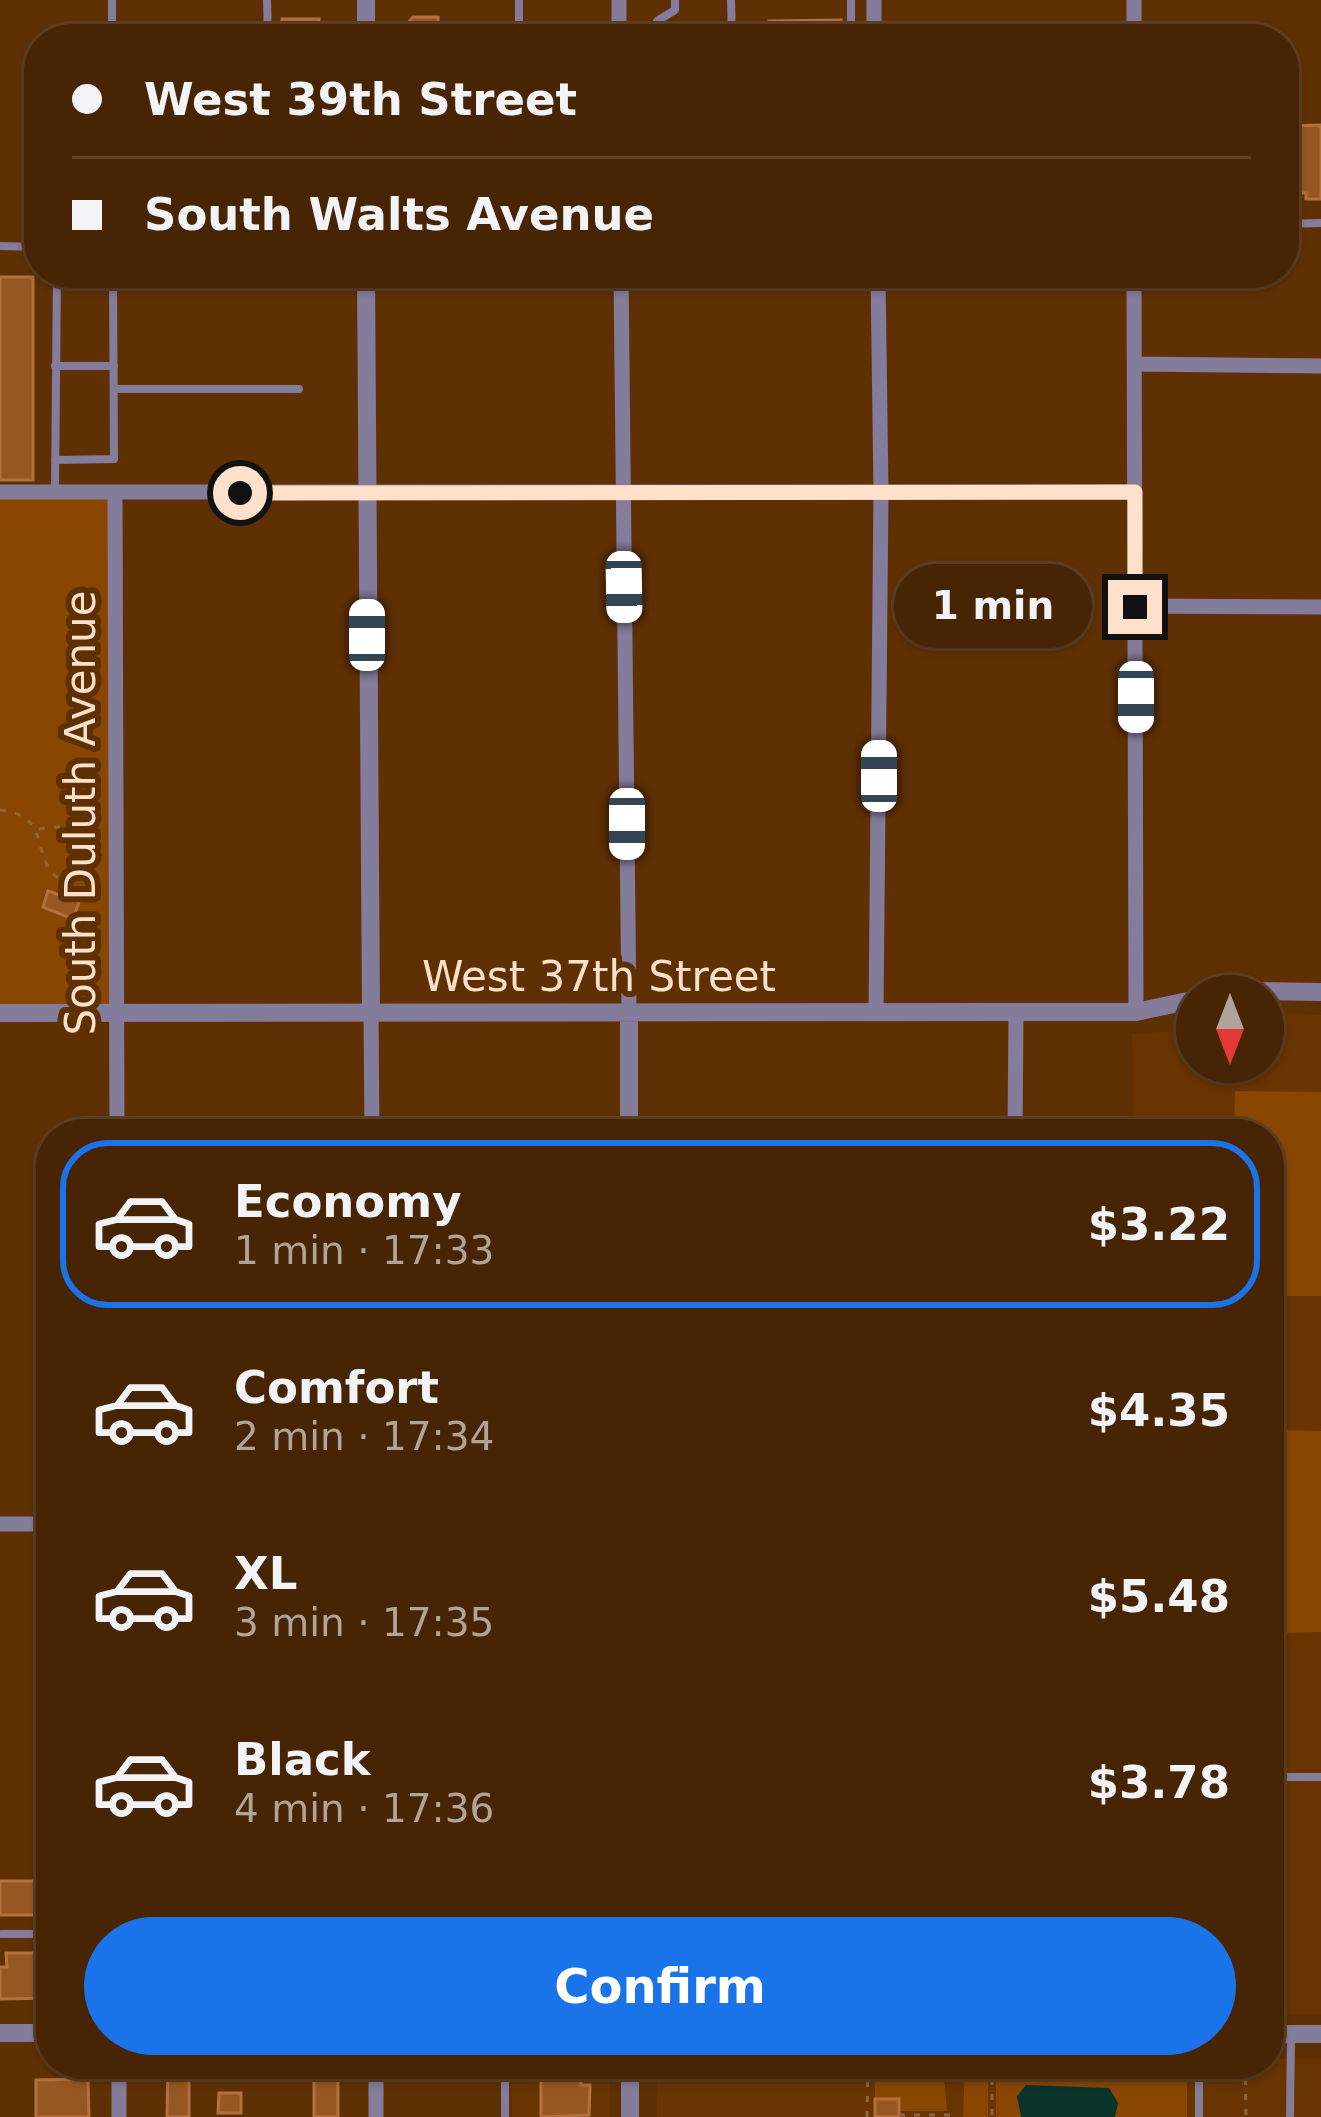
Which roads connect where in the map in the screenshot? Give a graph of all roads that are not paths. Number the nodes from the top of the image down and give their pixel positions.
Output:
1 (675, 0) edge
2 (657, 24) edge
3 (57, 288) edge
4 (113, 288) edge
5 (366, 288) edge
6 (621, 288) edge
7 (878, 288) edge
8 (1134, 288) edge
9 (1135, 364) junction
10 (55, 366) junction
11 (114, 366) junction
12 (1321, 367) edge
13 (114, 389) junction
14 (298, 389) dead end
15 (55, 460) junction
16 (0, 492) edge
17 (1135, 492) junction
18 (55, 493) junction
19 (115, 493) junction
20 (623, 493) junction
21 (881, 493) junction
22 (366, 494) junction
23 (1135, 607) junction
24 (1321, 607) edge
25 (1284, 991) edge
26 (1321, 992) edge
27 (1176, 1003) edge
28 (371, 1012) junction
29 (877, 1012) junction
30 (1136, 1012) junction
31 (0, 1013) edge
32 (116, 1013) junction
33 (628, 1013) junction
34 (1016, 1013) junction
35 (117, 1119) edge
36 (372, 1119) edge
37 (629, 1119) edge
38 (1015, 1119) edge
39 (0, 1524) edge
40 (36, 1524) edge
41 (1284, 1777) edge
42 (1321, 1777) edge
43 (2, 1934) edge
44 (36, 1934) edge
45 (0, 2033) edge
46 (36, 2033) edge
47 (1284, 2034) edge
48 (1291, 2034) junction
49 (1321, 2034) edge
50 (118, 2079) edge
51 (376, 2079) edge
52 (505, 2079) edge
53 (630, 2079) edge
54 (1199, 2079) edge
55 (119, 2117) edge
56 (376, 2117) edge
57 (505, 2117) edge
58 (630, 2117) edge
59 (1199, 2117) edge
60 (1290, 2117) edge

1 - 2 lane
3 - 10 lane
4 - 11 lane
5 - 22 street
6 - 20 street
7 - 21 street
8 - 9 street
9 - 12 street
9 - 17 street
10 - 11 lane
10 - 15 lane
11 - 13 lane
13 - 14 lane
13 - 15 lane
15 - 18 lane
16 - 18 street
17 - 21 street
17 - 23 street
18 - 19 street
19 - 22 street
19 - 32 street, South Duluth Avenue
20 - 21 street
20 - 22 street
20 - 33 street
21 - 29 street
22 - 28 street
23 - 24 street
23 - 30 street
25 - 26 street
27 - 30 street, West 37th Street
28 - 32 street, West 37th Street
28 - 33 street, West 37th Street
28 - 36 street
29 - 33 street, West 37th Street
29 - 34 street, West 37th Street
30 - 34 street, West 37th Street
31 - 32 street, West 37th Street
32 - 35 street, South Duluth Avenue
33 - 37 street
34 - 38 street
39 - 40 street
41 - 42 lane
43 - 44 lane
45 - 46 street
47 - 48 street
48 - 49 street
48 - 60 lane
50 - 55 street
51 - 56 street
52 - 57 lane
53 - 58 street
54 - 59 lane

